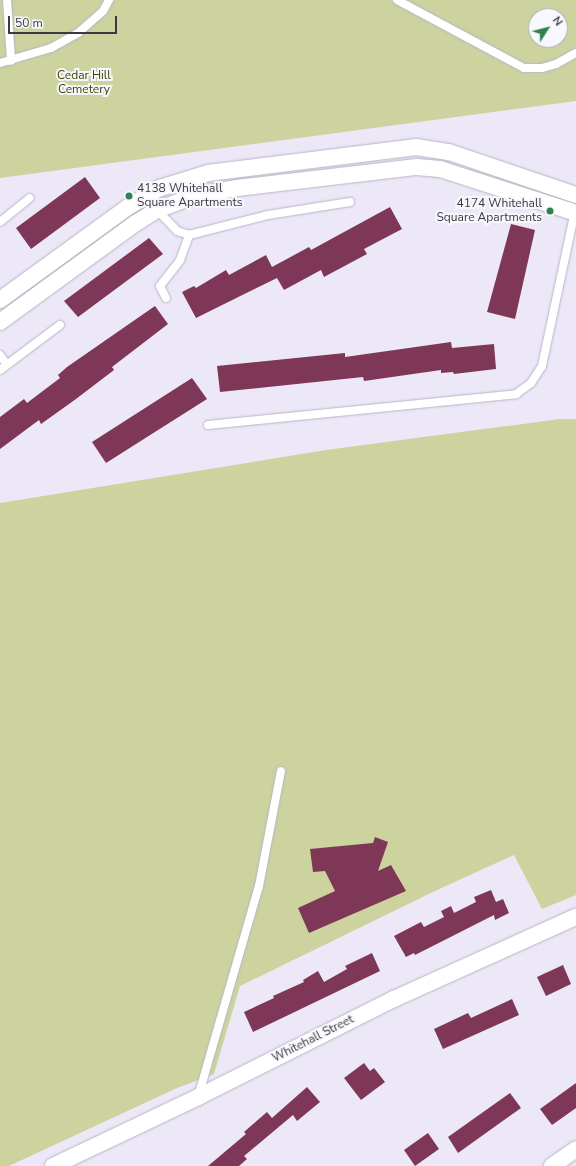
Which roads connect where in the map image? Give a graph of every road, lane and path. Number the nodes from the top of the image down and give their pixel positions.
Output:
1 (7, 0) edge
2 (109, 0) edge
3 (397, 0) edge
4 (576, 53) edge
5 (11, 61) junction
6 (0, 63) edge
7 (576, 195) edge
8 (146, 196) junction
9 (30, 198) dead end
10 (350, 202) dead end
11 (157, 210) junction
12 (576, 211) edge
13 (0, 222) edge
14 (189, 235) junction
15 (166, 298) dead end
16 (0, 300) edge
17 (0, 322) edge
18 (60, 325) dead end
19 (0, 355) edge
20 (3, 367) edge
21 (208, 425) dead end
22 (281, 771) dead end
23 (576, 917) edge
24 (198, 1097) junction
25 (576, 1149) edge
26 (53, 1166) edge
27 (552, 1166) edge

1 - 5 lane
2 - 5 lane
3 - 4 lane
5 - 6 lane
7 - 8 street
8 - 11 lane
8 - 16 street
9 - 13 lane
10 - 14 lane
11 - 12 street
11 - 14 lane
11 - 17 street
12 - 21 lane
14 - 15 lane
18 - 20 lane
19 - 20 lane
22 - 24 lane
23 - 24 street, Whitehall Street
24 - 26 street, Whitehall Street
25 - 27 street

